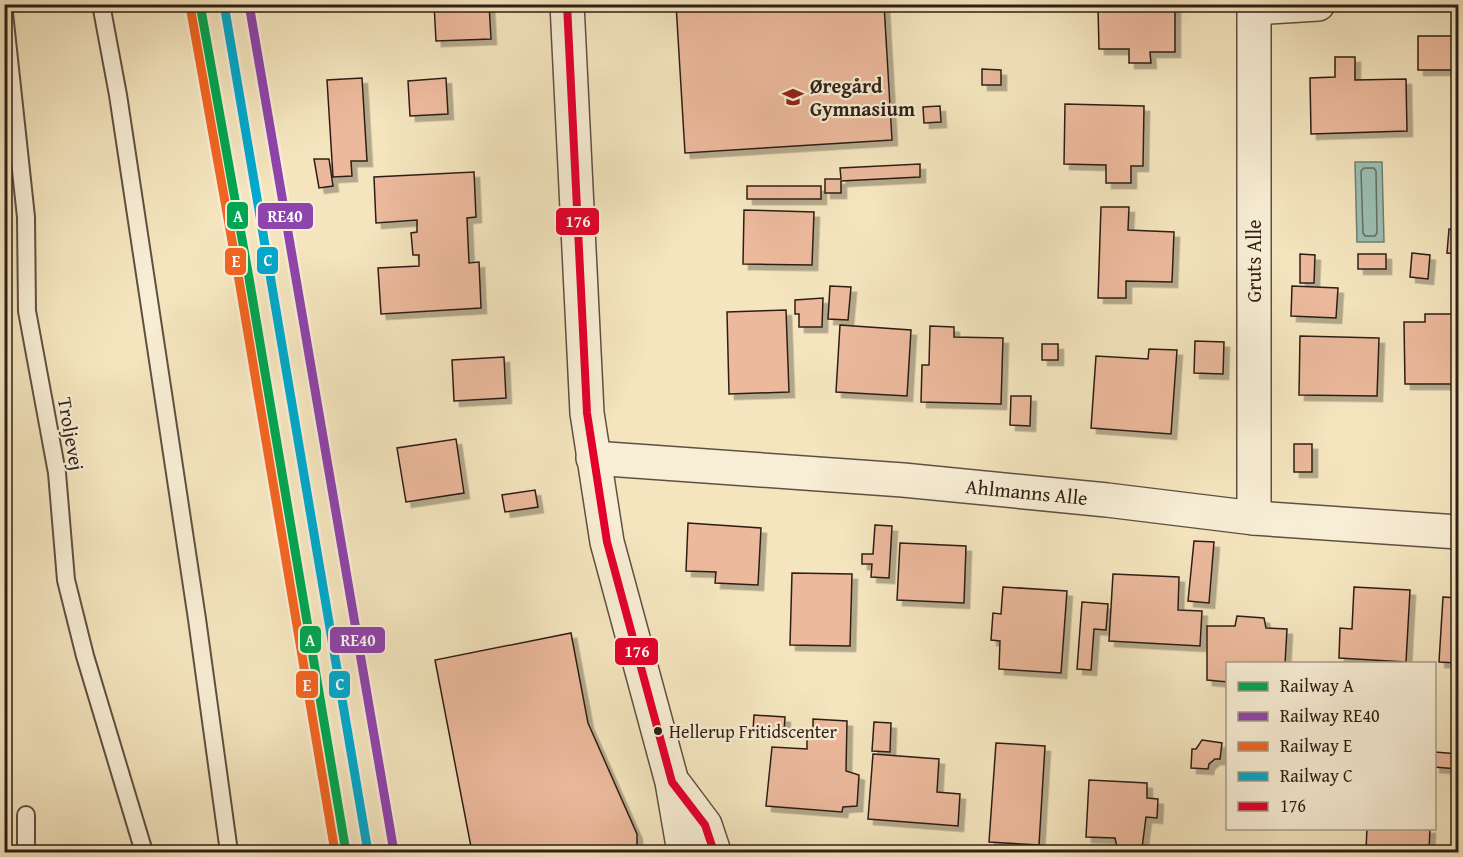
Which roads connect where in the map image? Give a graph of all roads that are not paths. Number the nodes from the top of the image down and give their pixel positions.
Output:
1 (101, 4) edge
2 (567, 4) edge
3 (1318, 4) edge
4 (1254, 6) edge
5 (4, 13) edge
6 (593, 459) junction
7 (1254, 518) junction
8 (1458, 532) edge
9 (672, 782) junction
10 (26, 815) dead end
11 (26, 852) edge
12 (144, 852) edge
13 (229, 852) edge
14 (684, 852) edge
15 (714, 852) edge

1 - 13 lane
2 - 6 street
3 - 4 street
4 - 7 street, Gruts Alle
5 - 12 lane, Troljevej
6 - 7 street, Ahlmanns Alle
6 - 9 street
7 - 8 street, Ahlmanns Alle
9 - 14 street
9 - 15 street
10 - 11 lane

